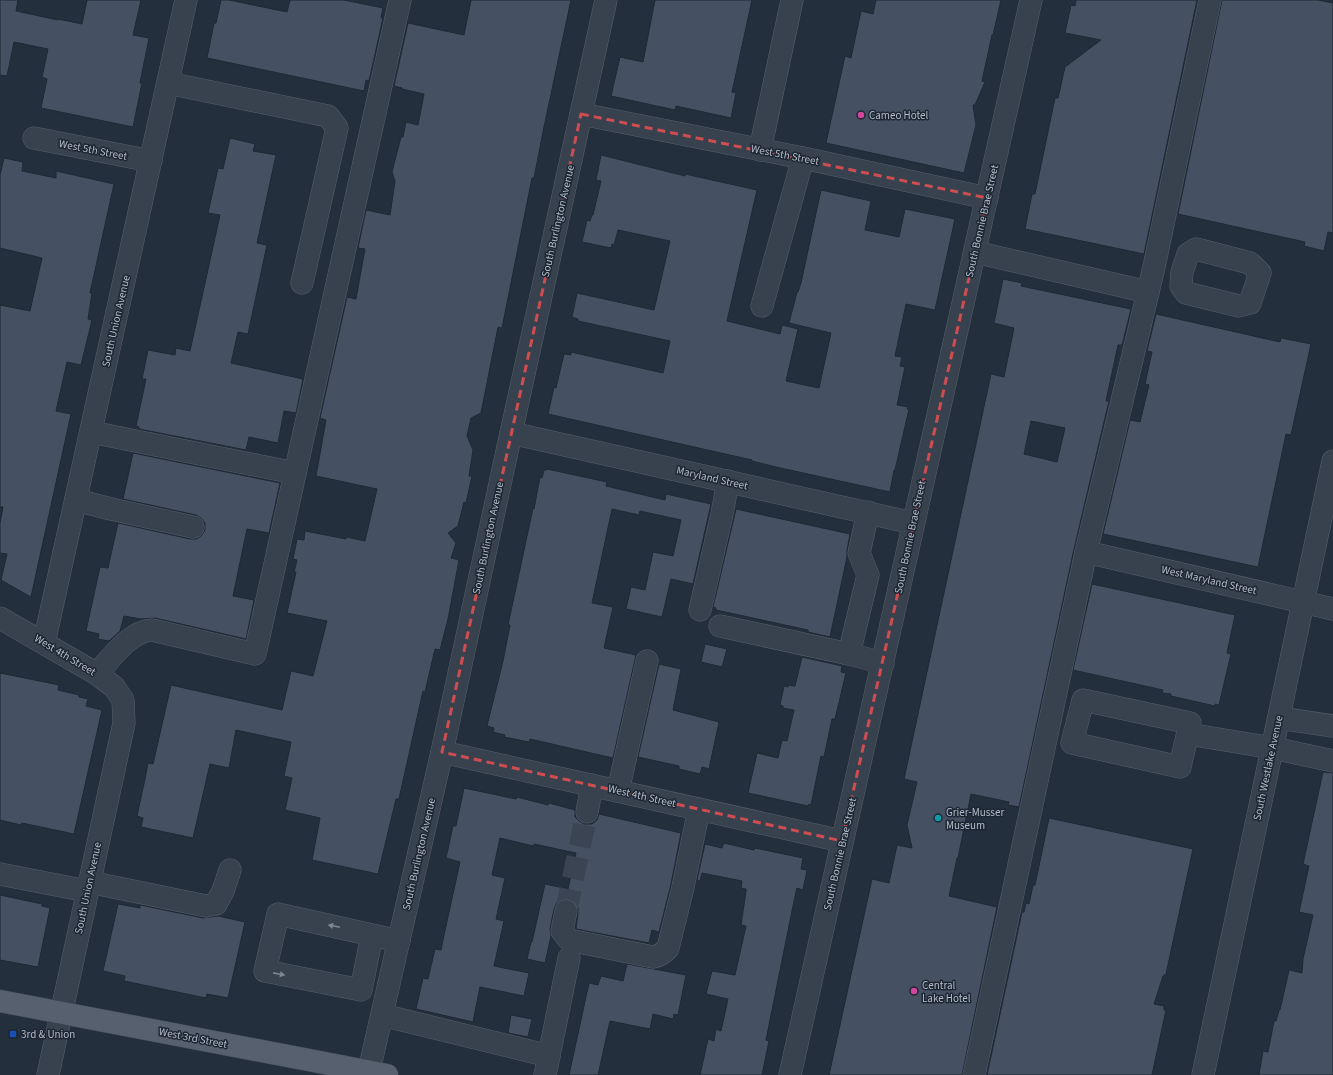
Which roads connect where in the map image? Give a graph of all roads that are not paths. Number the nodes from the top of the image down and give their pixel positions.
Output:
1 (186, 0) edge
2 (400, 0) edge
3 (606, 0) edge
4 (792, 0) edge
5 (1030, 0) edge
6 (1210, 0) edge
7 (168, 82) junction
8 (582, 114) junction
9 (34, 138) dead end
10 (760, 150) junction
11 (803, 158) junction
12 (151, 161) junction
13 (987, 198) junction
14 (975, 252) junction
15 (1154, 267) junction
16 (1182, 272) dead end
17 (302, 283) dead end
18 (1148, 292) junction
19 (762, 306) dead end
20 (91, 432) junction
21 (511, 433) junction
22 (1333, 461) edge
23 (295, 473) junction
24 (728, 481) junction
25 (76, 500) junction
26 (868, 512) junction
27 (1327, 520) edge
28 (913, 523) junction
29 (192, 527) dead end
30 (1086, 552) junction
31 (868, 575) junction
32 (900, 583) junction
33 (1304, 602) junction
34 (1333, 609) edge
35 (700, 610) dead end
36 (0, 618) edge
37 (720, 626) dead end
38 (44, 643) junction
39 (849, 654) junction
40 (647, 661) dead end
41 (883, 663) junction
42 (97, 674) junction
43 (123, 700) joint
44 (1279, 718) junction
45 (1333, 726) edge
46 (1188, 734) junction
47 (1273, 748) junction
48 (442, 752) junction
49 (1333, 761) edge
50 (592, 785) junction
51 (618, 791) junction
52 (699, 809) junction
53 (587, 812) tunnel mouth
54 (842, 841) junction
55 (230, 870) dead end
56 (0, 874) edge
57 (88, 887) junction
58 (566, 911) tunnel mouth
59 (372, 934) junction
60 (399, 941) junction
61 (570, 958) dead end
62 (0, 1001) edge
63 (60, 1012) junction
64 (382, 1015) junction
65 (547, 1065) edge
66 (374, 1074) edge
67 (48, 1075) edge
68 (790, 1075) edge
69 (974, 1075) edge
70 (1203, 1075) edge

1 - 7 street, South Union Avenue
2 - 23 street
3 - 8 street, South Burlington Avenue
4 - 10 street
5 - 13 street, South Bonnie Brae Street
6 - 15 street
7 - 12 street, South Union Avenue
7 - 17 street
8 - 10 street, West 5th Street
8 - 21 street, South Burlington Avenue
9 - 12 street, West 5th Street
10 - 11 street, West 5th Street
11 - 13 street, West 5th Street
11 - 19 street
12 - 20 street, South Union Avenue
13 - 14 street, South Bonnie Brae Street
14 - 18 street
14 - 28 street, South Bonnie Brae Street
15 - 16 street
15 - 18 street
18 - 30 street
20 - 23 street
20 - 25 street, South Union Avenue
21 - 24 street, Maryland Street
21 - 48 street, South Burlington Avenue
22 - 27 street, South Westlake Avenue
23 - 42 street
24 - 26 street, Maryland Street
24 - 35 street
25 - 29 street
25 - 38 street, South Union Avenue
26 - 28 street, Maryland Street
26 - 31 street
27 - 33 street, South Westlake Avenue
28 - 32 street, South Bonnie Brae Street
30 - 33 street, West Maryland Street
30 - 69 street
31 - 32 street
31 - 39 street
32 - 41 street, South Bonnie Brae Street
33 - 34 street, West Maryland Street
33 - 44 street, South Westlake Avenue
36 - 38 street, West 4th Street
37 - 39 street
38 - 42 street, West 4th Street
39 - 41 street
40 - 51 street
41 - 54 street, South Bonnie Brae Street
42 - 43 street, West 4th Street
43 - 57 street, South Union Avenue
44 - 45 street
44 - 47 street, South Westlake Avenue
46 - 46 street
46 - 47 street
47 - 49 street
47 - 70 street, South Westlake Avenue
48 - 50 street, West 4th Street
48 - 60 street, South Burlington Avenue
50 - 51 street, West 4th Street
50 - 53 street
51 - 52 street, West 4th Street
52 - 54 street, West 4th Street
52 - 58 street
54 - 68 street, South Bonnie Brae Street
55 - 57 street
56 - 57 street
57 - 63 street, South Union Avenue
59 -> 59 street
59 - 60 street
60 - 64 street, South Burlington Avenue
61 - 65 street
62 - 63 main road, West 3rd Street
63 - 66 main road, West 3rd Street
63 - 67 street, South Union Avenue
64 - 65 street
64 - 66 street, South Burlington Avenue

